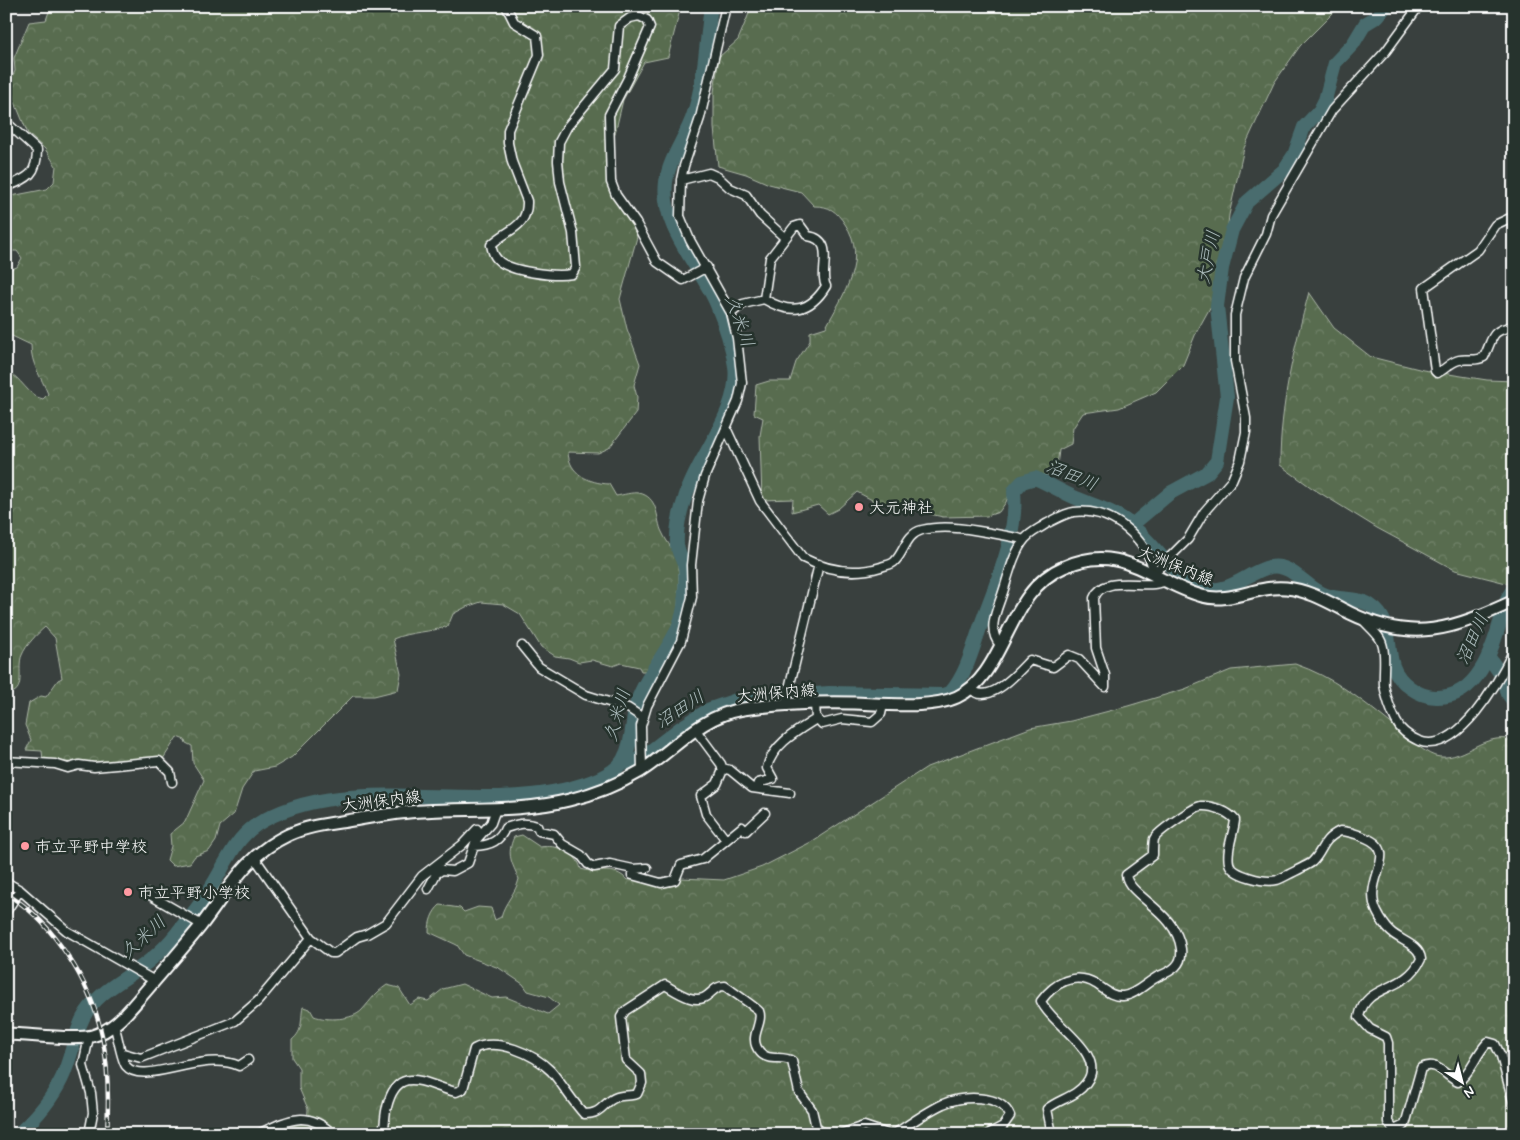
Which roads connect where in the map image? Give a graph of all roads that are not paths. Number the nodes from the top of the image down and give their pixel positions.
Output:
1 (506, 6) edge
2 (726, 6) edge
3 (1418, 6) edge
4 (6, 122) edge
5 (681, 180) junction
6 (6, 187) edge
7 (1514, 216) edge
8 (785, 238) junction
9 (705, 268) junction
10 (764, 299) junction
11 (731, 313) junction
12 (1514, 326) edge
13 (727, 430) junction
14 (1021, 539) junction
15 (819, 564) junction
16 (1158, 569) junction
17 (1168, 580) junction
18 (1514, 601) edge
19 (1360, 618) junction
20 (1000, 645) junction
21 (522, 646) dead end
22 (1514, 650) edge
23 (970, 688) junction
24 (785, 703) junction
25 (816, 704) junction
26 (883, 705) junction
27 (816, 717) junction
28 (643, 718) junction
29 (695, 729) junction
30 (6, 762) edge
31 (642, 768) junction
32 (722, 768) junction
33 (172, 782) dead end
34 (756, 788) junction
35 (790, 793) dead end
36 (496, 809) junction
37 (765, 812) dead end
38 (477, 829) dead end
39 (726, 840) junction
40 (474, 846) junction
41 (254, 857) junction
42 (647, 868) dead end
43 (632, 875) dead end
44 (6, 882) edge
45 (428, 889) dead end
46 (20, 890) junction
47 (148, 894) dead end
48 (6, 912) edge
49 (200, 924) junction
50 (311, 938) junction
51 (152, 979) junction
52 (114, 1025) junction
53 (6, 1034) edge
54 (88, 1037) junction
55 (123, 1054) junction
56 (248, 1060) dead end
57 (1514, 1105) edge
58 (89, 1134) edge
59 (258, 1134) edge
60 (333, 1134) edge
61 (382, 1134) edge
62 (823, 1134) edge
63 (840, 1134) edge
64 (890, 1134) edge
65 (988, 1134) edge
66 (1052, 1134) edge

1 - 9 street
2 - 5 street
3 - 16 street
4 - 6 street
5 - 8 street
5 - 9 street
7 - 12 street
8 - 10 street
8 - 10 street
9 - 11 street
10 - 11 street
11 - 13 street
13 - 15 street
13 - 28 street
14 - 15 street
14 - 16 street
14 - 20 street
15 - 24 street
16 - 17 main road, 大洲保内線
16 - 20 main road, 大洲保内線
17 - 19 main road, 大洲保内線
17 - 23 street
18 - 19 main road, 大洲保内線
19 - 22 street
20 - 23 main road, 大洲保内線
21 - 28 street
23 - 26 main road, 大洲保内線
24 - 25 main road, 大洲保内線
24 - 29 main road, 大洲保内線
25 - 26 main road, 大洲保内線
25 - 27 street
26 - 27 street
27 - 34 street
28 - 31 street
29 - 31 main road, 大洲保内線
29 - 32 street
30 - 33 street
31 - 36 main road, 大洲保内線
32 - 34 street
32 - 39 street
34 - 35 street
36 - 40 street
36 - 41 main road, 大洲保内線
37 - 39 street
38 - 50 street
39 - 43 street
40 - 42 street
40 - 45 street
41 - 49 main road, 大洲保内線
41 - 50 street
44 - 46 street
46 - 48 street
46 - 51 street
47 - 49 street
49 - 51 main road, 大洲保内線
50 - 55 street
51 - 52 main road, 大洲保内線
52 - 54 main road, 大洲保内線
52 - 55 street
53 - 54 main road, 大洲保内線
54 - 58 street
55 - 56 street
57 - 66 street
59 - 60 street
61 - 62 street
63 - 64 street
64 - 65 street

